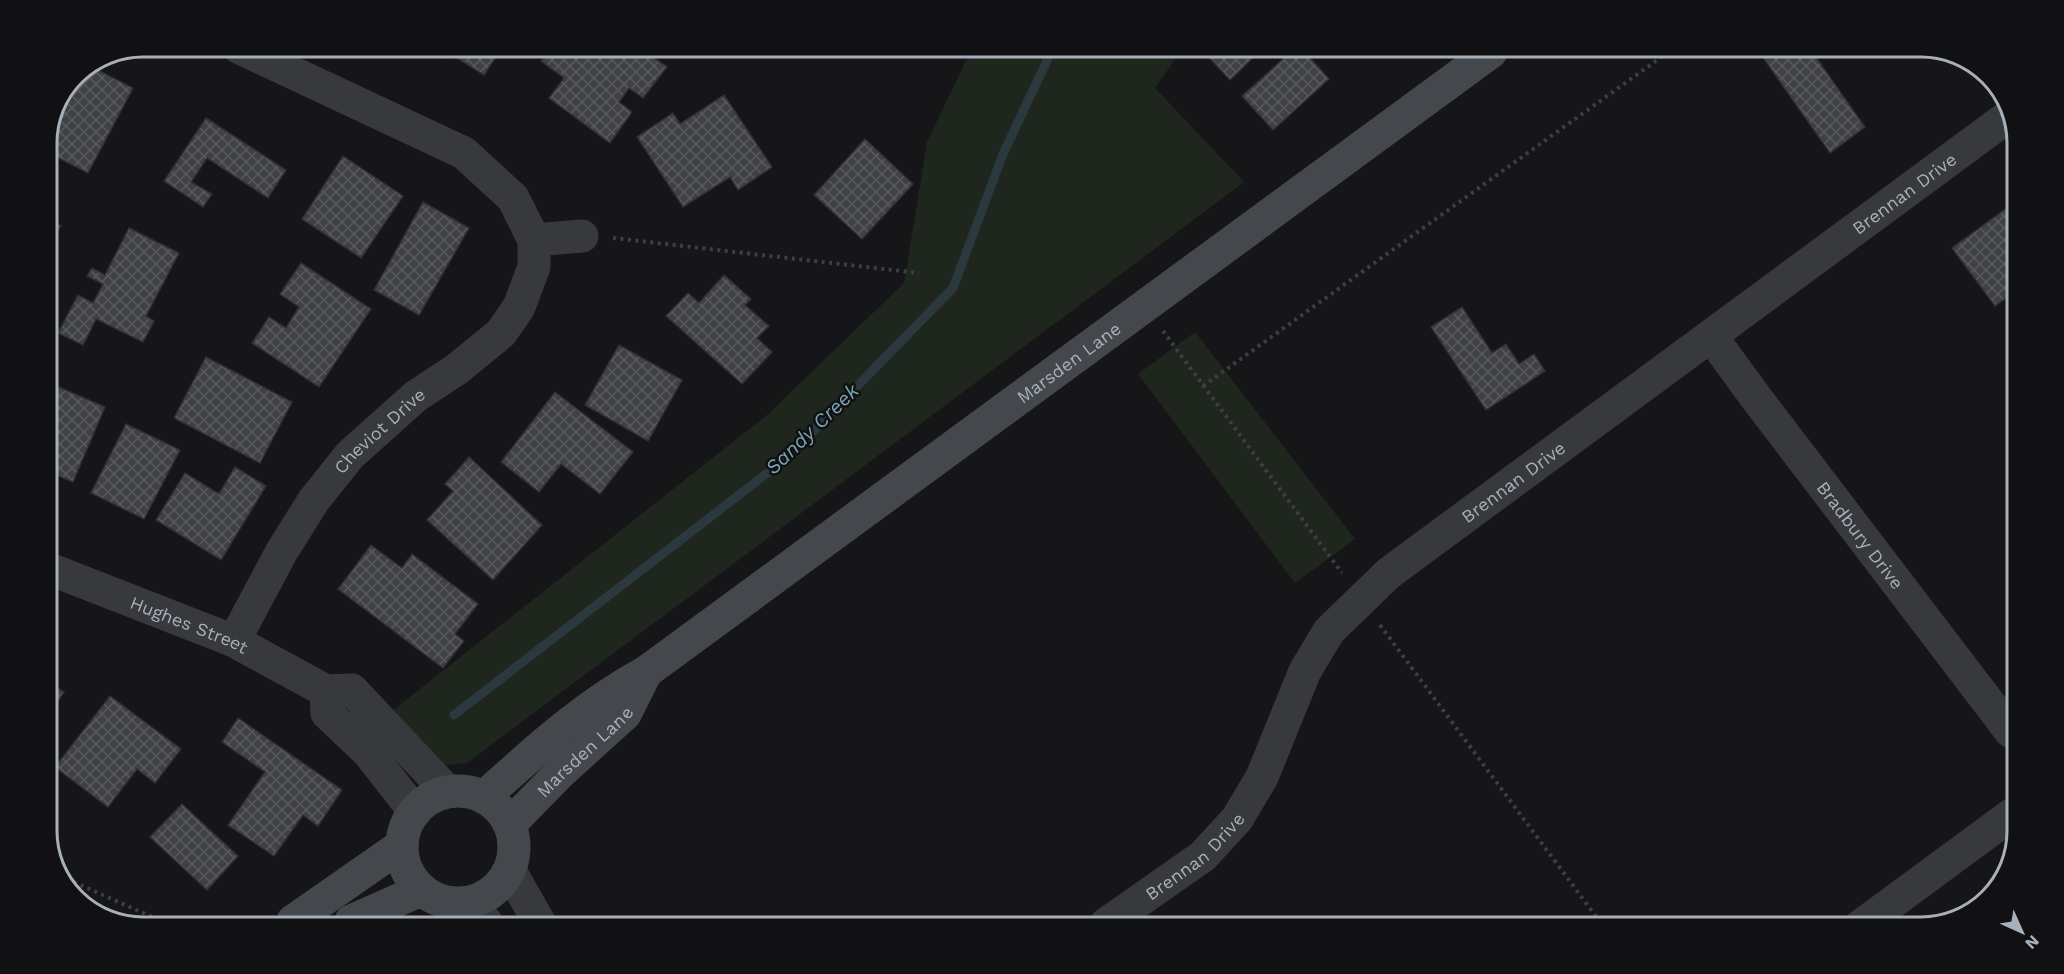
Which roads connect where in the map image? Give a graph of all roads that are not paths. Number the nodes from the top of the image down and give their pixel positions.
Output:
1 (259, 57) edge
2 (1484, 57) edge
3 (2003, 120) edge
4 (582, 236) road end
5 (534, 240) junction
6 (1711, 336) junction
7 (57, 572) edge
8 (234, 640) junction
9 (646, 672) junction
10 (326, 691) junction
11 (2007, 727) edge
12 (448, 792) junction
13 (484, 797) junction
14 (415, 812) junction
15 (2007, 818) edge
16 (510, 824) junction
17 (402, 846) junction
18 (510, 871) junction
19 (421, 890) junction
20 (476, 913) edge
21 (299, 917) edge
22 (360, 917) edge
23 (536, 917) edge
24 (1116, 917) edge
25 (1873, 917) edge

1 - 5 street, Cheviot Drive
2 - 9 main road, Marsden Lane
3 - 6 street, Brennan Drive
4 - 5 street
5 - 8 street, Cheviot Drive
6 - 11 street, Bradbury Drive
6 - 24 street, Brennan Drive
7 - 8 street, Hughes Street
8 - 10 street, Hughes Street
9 - 13 main road, Marsden Lane
9 - 16 main road, Marsden Lane
10 - 12 street, Hughes Street
10 - 14 street
12 - 13 main road
12 - 14 main road
13 - 16 main road
14 - 17 main road
15 - 25 street
16 - 18 main road
17 - 19 main road
17 - 21 main road
18 - 20 main road
18 - 23 street
19 - 20 main road
19 - 22 main road

